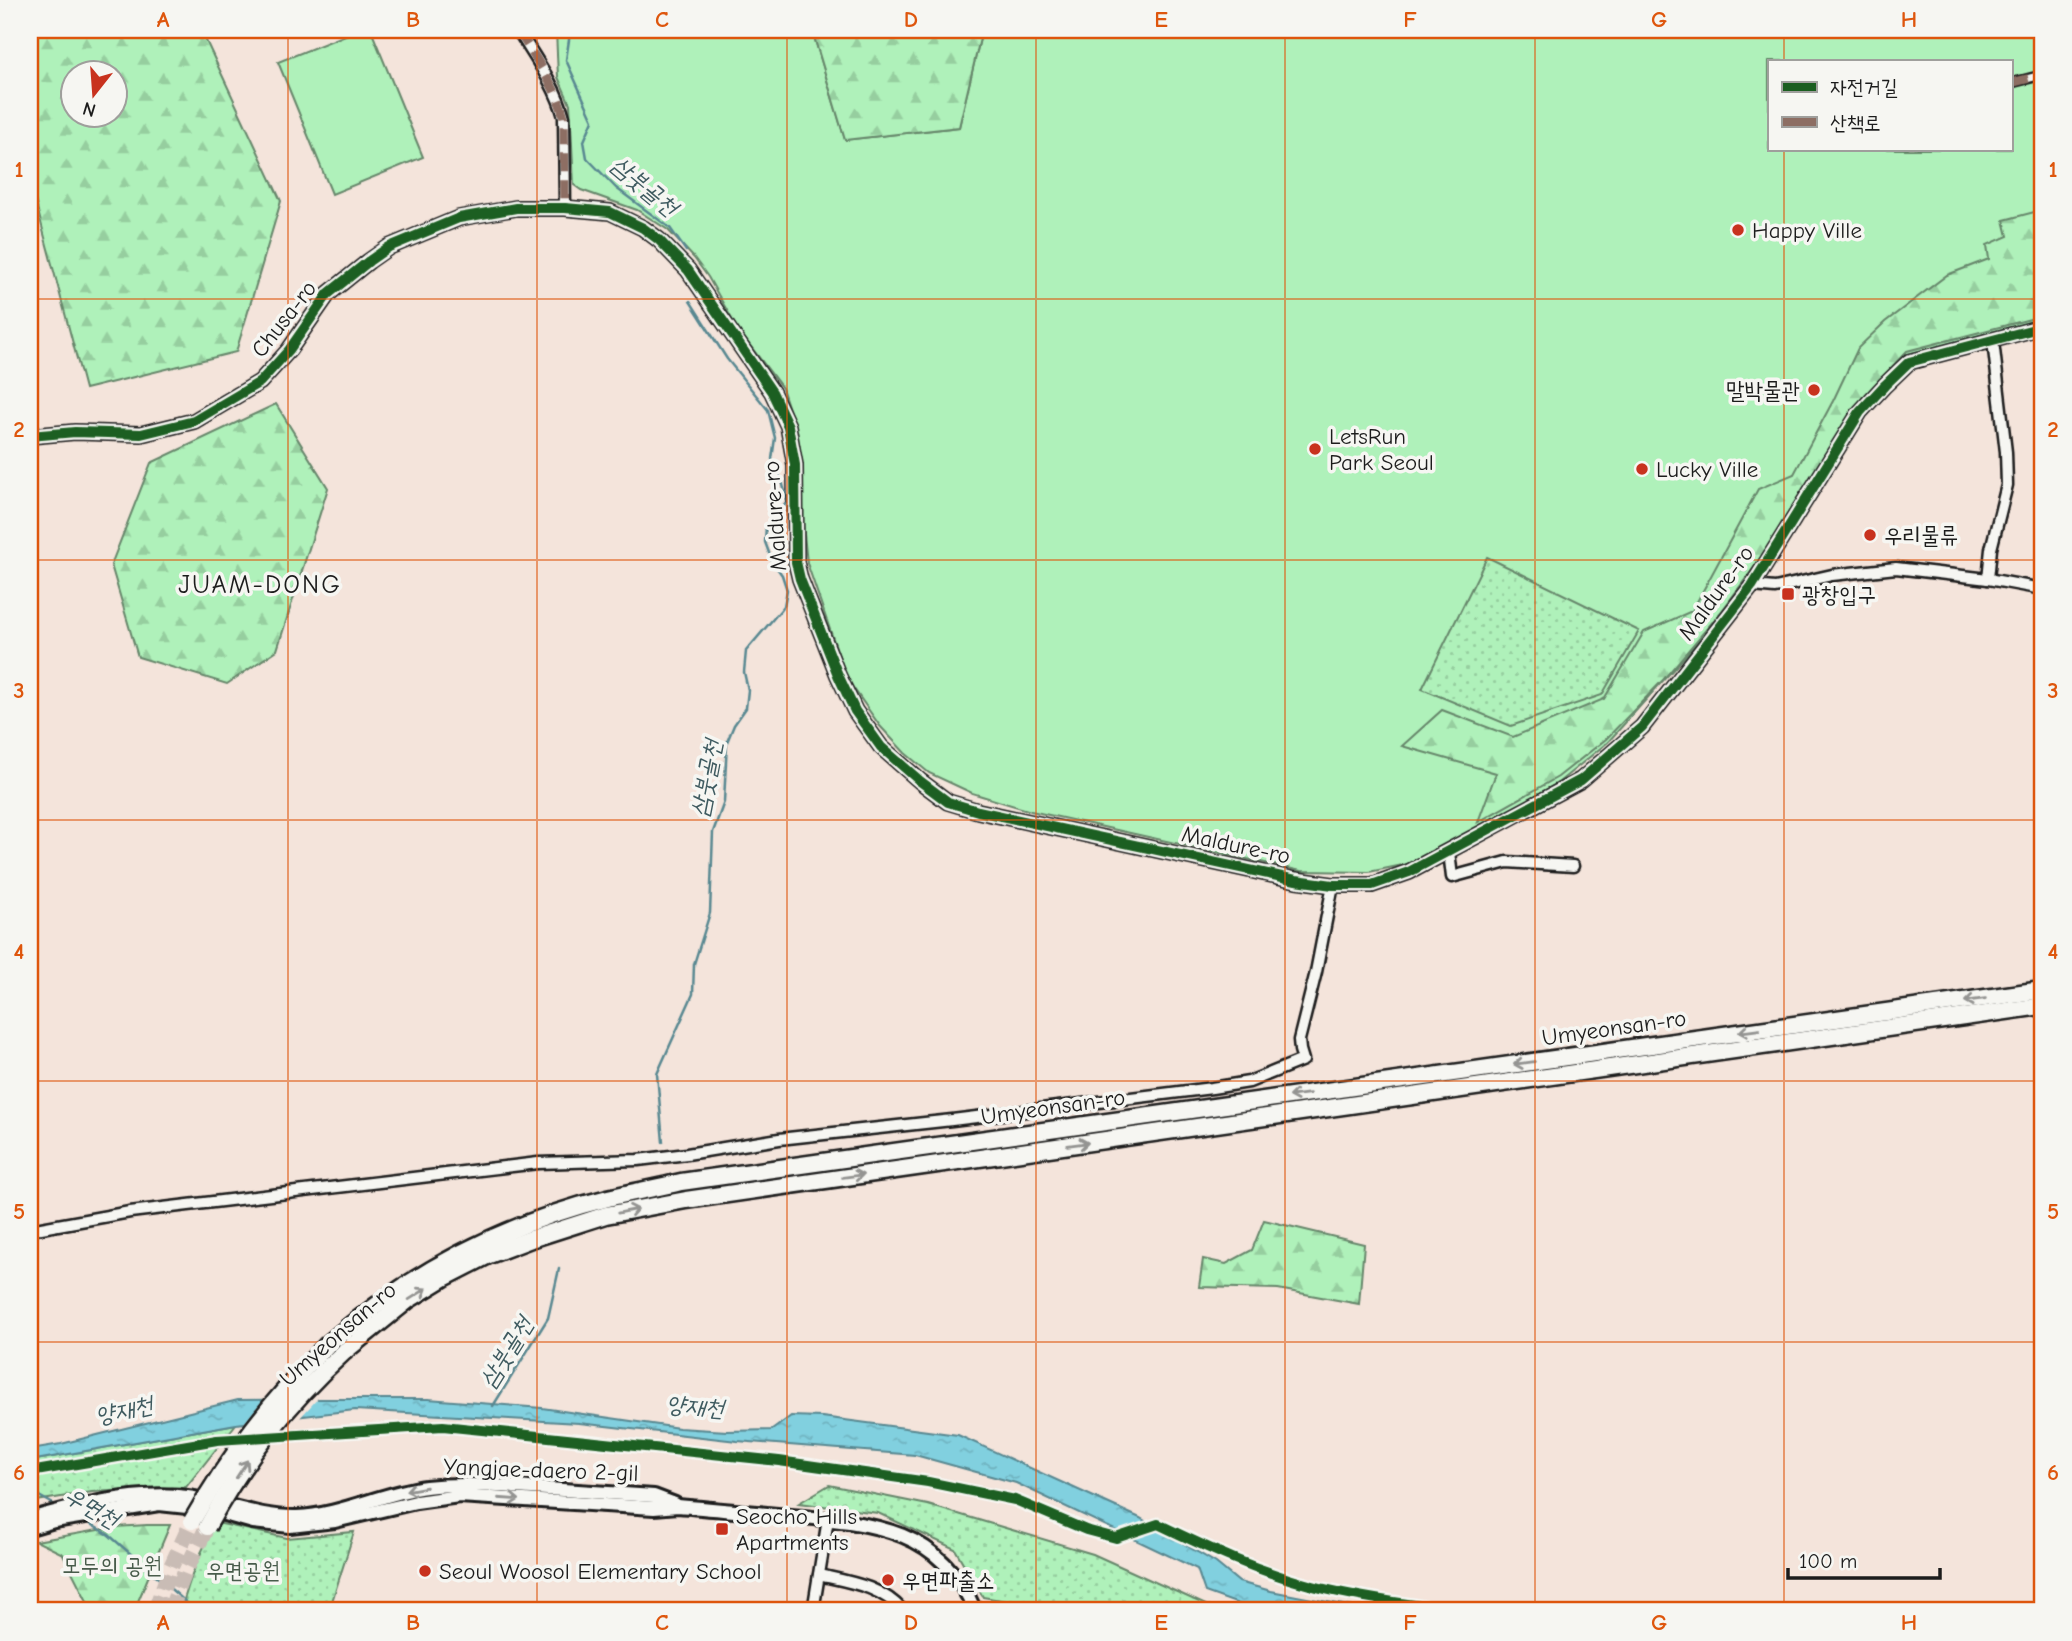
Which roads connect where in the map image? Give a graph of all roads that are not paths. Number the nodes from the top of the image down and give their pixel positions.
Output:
1 (519, 30) edge
2 (2042, 75) edge
3 (2012, 83) edge
4 (565, 208) junction
5 (2042, 327) edge
6 (1993, 341) junction
7 (30, 436) edge
8 (1988, 579) junction
9 (1752, 586) junction
10 (2042, 589) edge
11 (1449, 852) junction
12 (1573, 866) dead end
13 (1333, 885) junction
14 (2042, 990) edge
15 (2042, 1006) edge
16 (30, 1230) edge
17 (828, 1519) junction
18 (32, 1524) edge
19 (819, 1575) junction
20 (813, 1611) edge
21 (904, 1611) edge
22 (975, 1611) edge

1 - 4 street
2 - 3 street
4 - 7 street, Chusa-ro
4 - 13 street, Maldure-ro
5 - 6 street, Maldure-ro
6 - 8 street
6 - 9 street, Maldure-ro
8 - 9 street
8 - 10 street
9 - 11 street, Maldure-ro
11 - 12 street
11 - 13 street, Maldure-ro
13 - 16 street
14 -> 15 highway, Umyeonsan-ro, bridge
17 - 18 street, Yangjae-daero 2-gil
17 - 19 street
17 - 22 street, Yangjae-daero 2-gil
19 - 20 street
19 - 21 street

